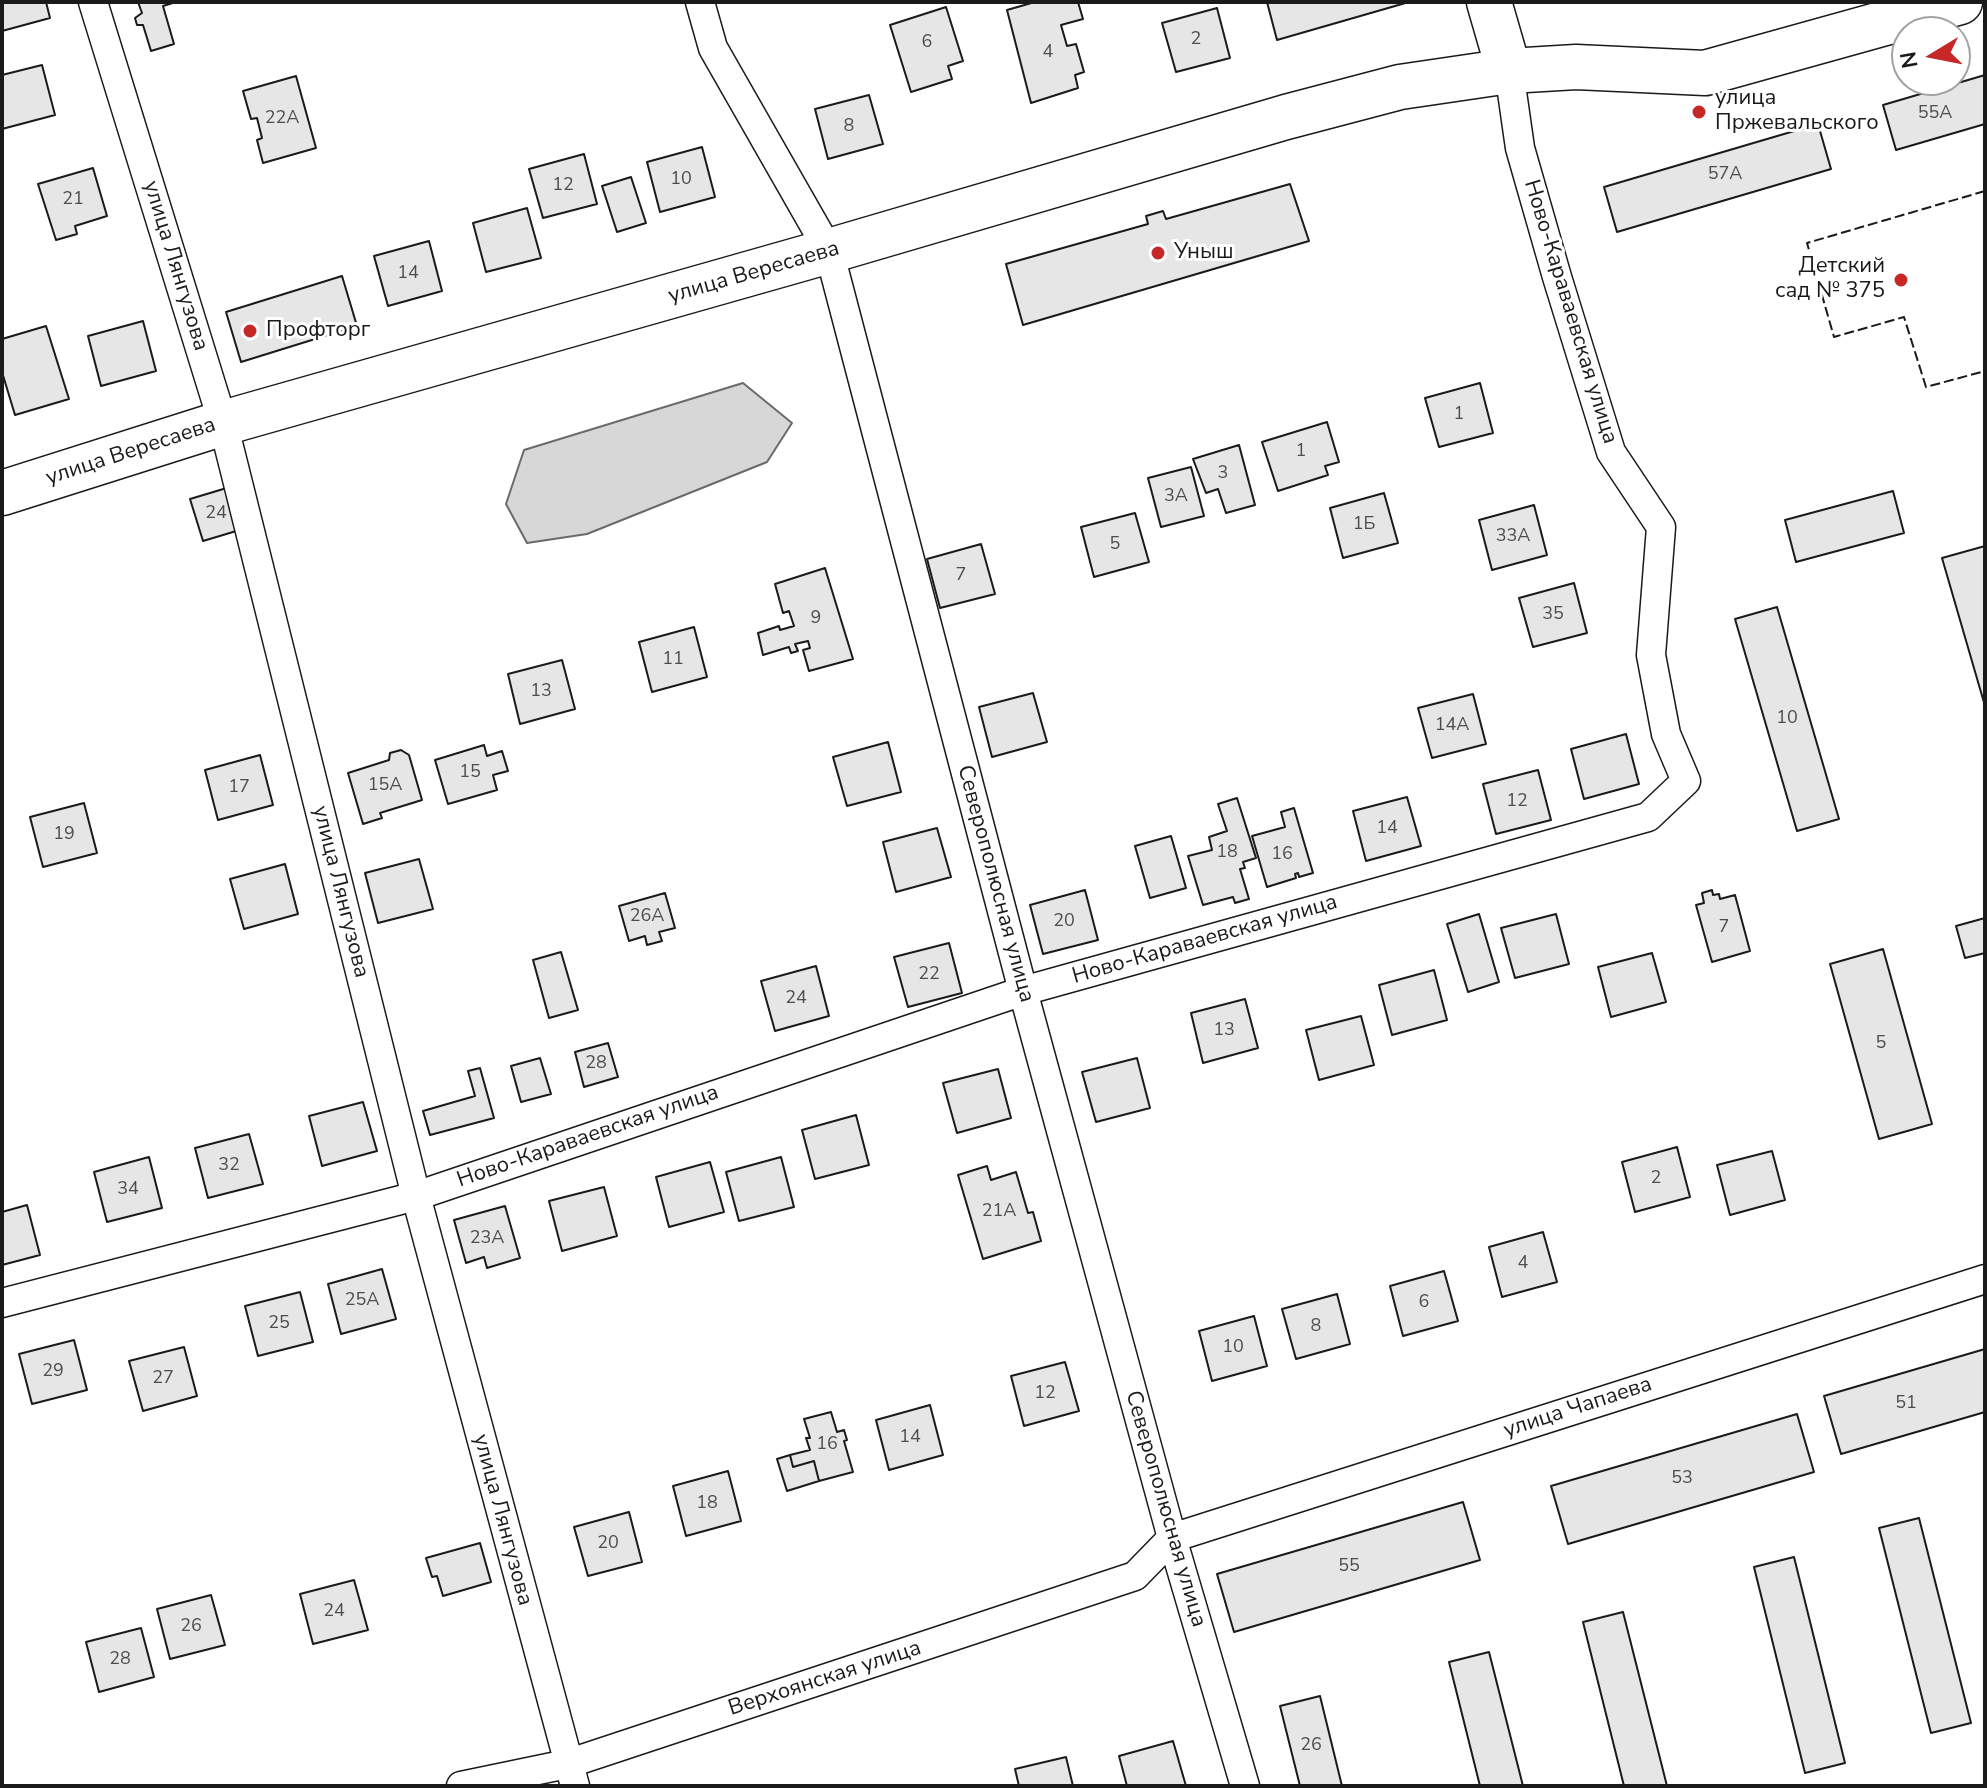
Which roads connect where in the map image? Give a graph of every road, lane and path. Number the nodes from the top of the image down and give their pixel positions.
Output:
1 (93, 2) edge
2 (700, 2) edge
3 (1489, 2) edge
4 (1960, 2) edge
5 (1509, 71) junction
6 (829, 251) junction
7 (223, 423) junction
8 (2, 493) edge
9 (1023, 991) junction
10 (416, 1196) junction
11 (1985, 1279) edge
12 (2, 1303) edge
13 (1172, 1538) junction
14 (571, 1775) edge
15 (461, 1786) edge
16 (1245, 1786) edge

1 - 7 street, улица Лянгузова
2 - 6 street, Северополюсная улица
3 - 5 main road
4 - 5 main road, улица Вересаева
5 - 6 main road, улица Вересаева
5 - 9 street, Ново-Караваевская улица
6 - 7 main road, улица Вересаева
6 - 9 street, Северополюсная улица
7 - 8 main road, улица Вересаева
7 - 10 street, улица Лянгузова
9 - 10 street, Ново-Караваевская улица
9 - 13 street, Северополюсная улица
10 - 12 street, Ново-Караваевская улица
10 - 14 street, улица Лянгузова
11 - 13 street, улица Чапаева
13 - 14 street, Верхоянская улица
13 - 16 street, Северополюсная улица
14 - 15 street, Верхоянская улица

